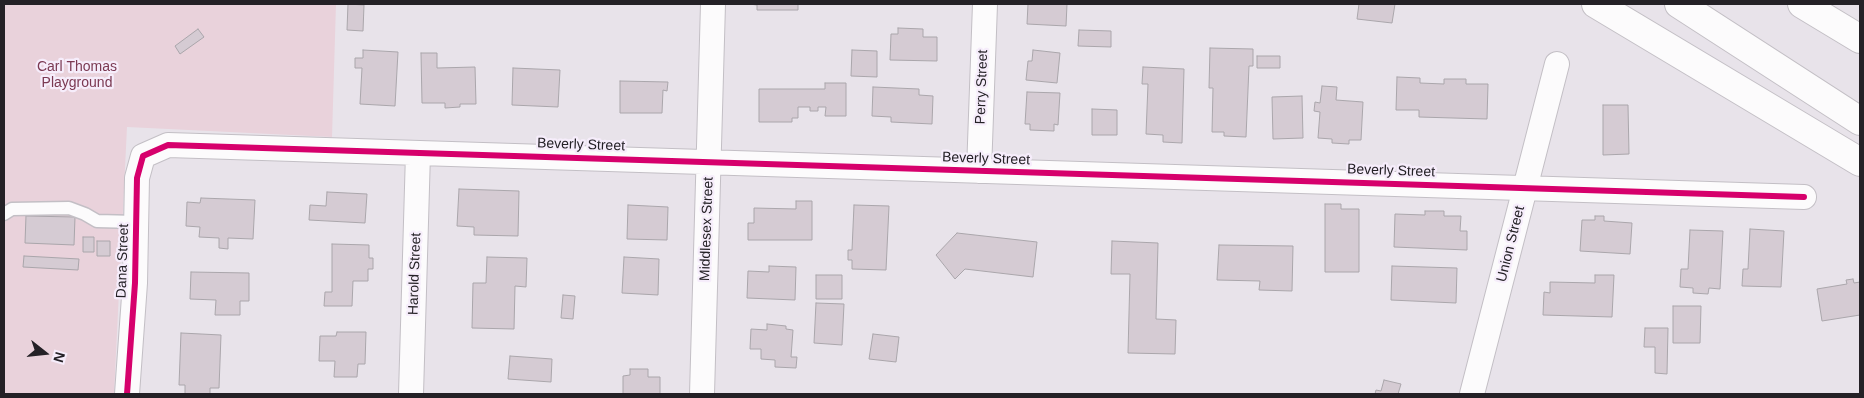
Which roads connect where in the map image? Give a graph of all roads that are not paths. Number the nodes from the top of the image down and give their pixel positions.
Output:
1 (713, 4) edge
2 (985, 4) edge
3 (1596, 4) edge
4 (1680, 4) edge
5 (1802, 4) edge
6 (1860, 40) edge
7 (1558, 64) dead end
8 (1860, 121) edge
9 (168, 145) joint
10 (418, 153) junction
11 (709, 162) junction
12 (1860, 162) edge
13 (979, 171) junction
14 (1526, 188) junction
15 (1804, 197) dead end
16 (4, 214) edge
17 (136, 222) junction
18 (127, 394) edge
19 (411, 394) edge
20 (702, 394) edge
21 (1472, 394) edge

1 - 11 street, Middlesex Street
2 - 13 street, Perry Street
3 - 12 highway
4 - 8 highway
5 - 6 highway
7 - 14 street, Union Street
9 - 10 street, Beverly Street
9 - 17 street, Dana Street
10 - 11 street, Beverly Street
10 - 19 street, Harold Street
11 - 13 street, Beverly Street
11 - 20 street, Middlesex Street
13 - 14 street, Beverly Street
14 - 15 street, Beverly Street
14 - 21 street, Union Street
16 - 17 lane
17 - 18 street, Dana Street

